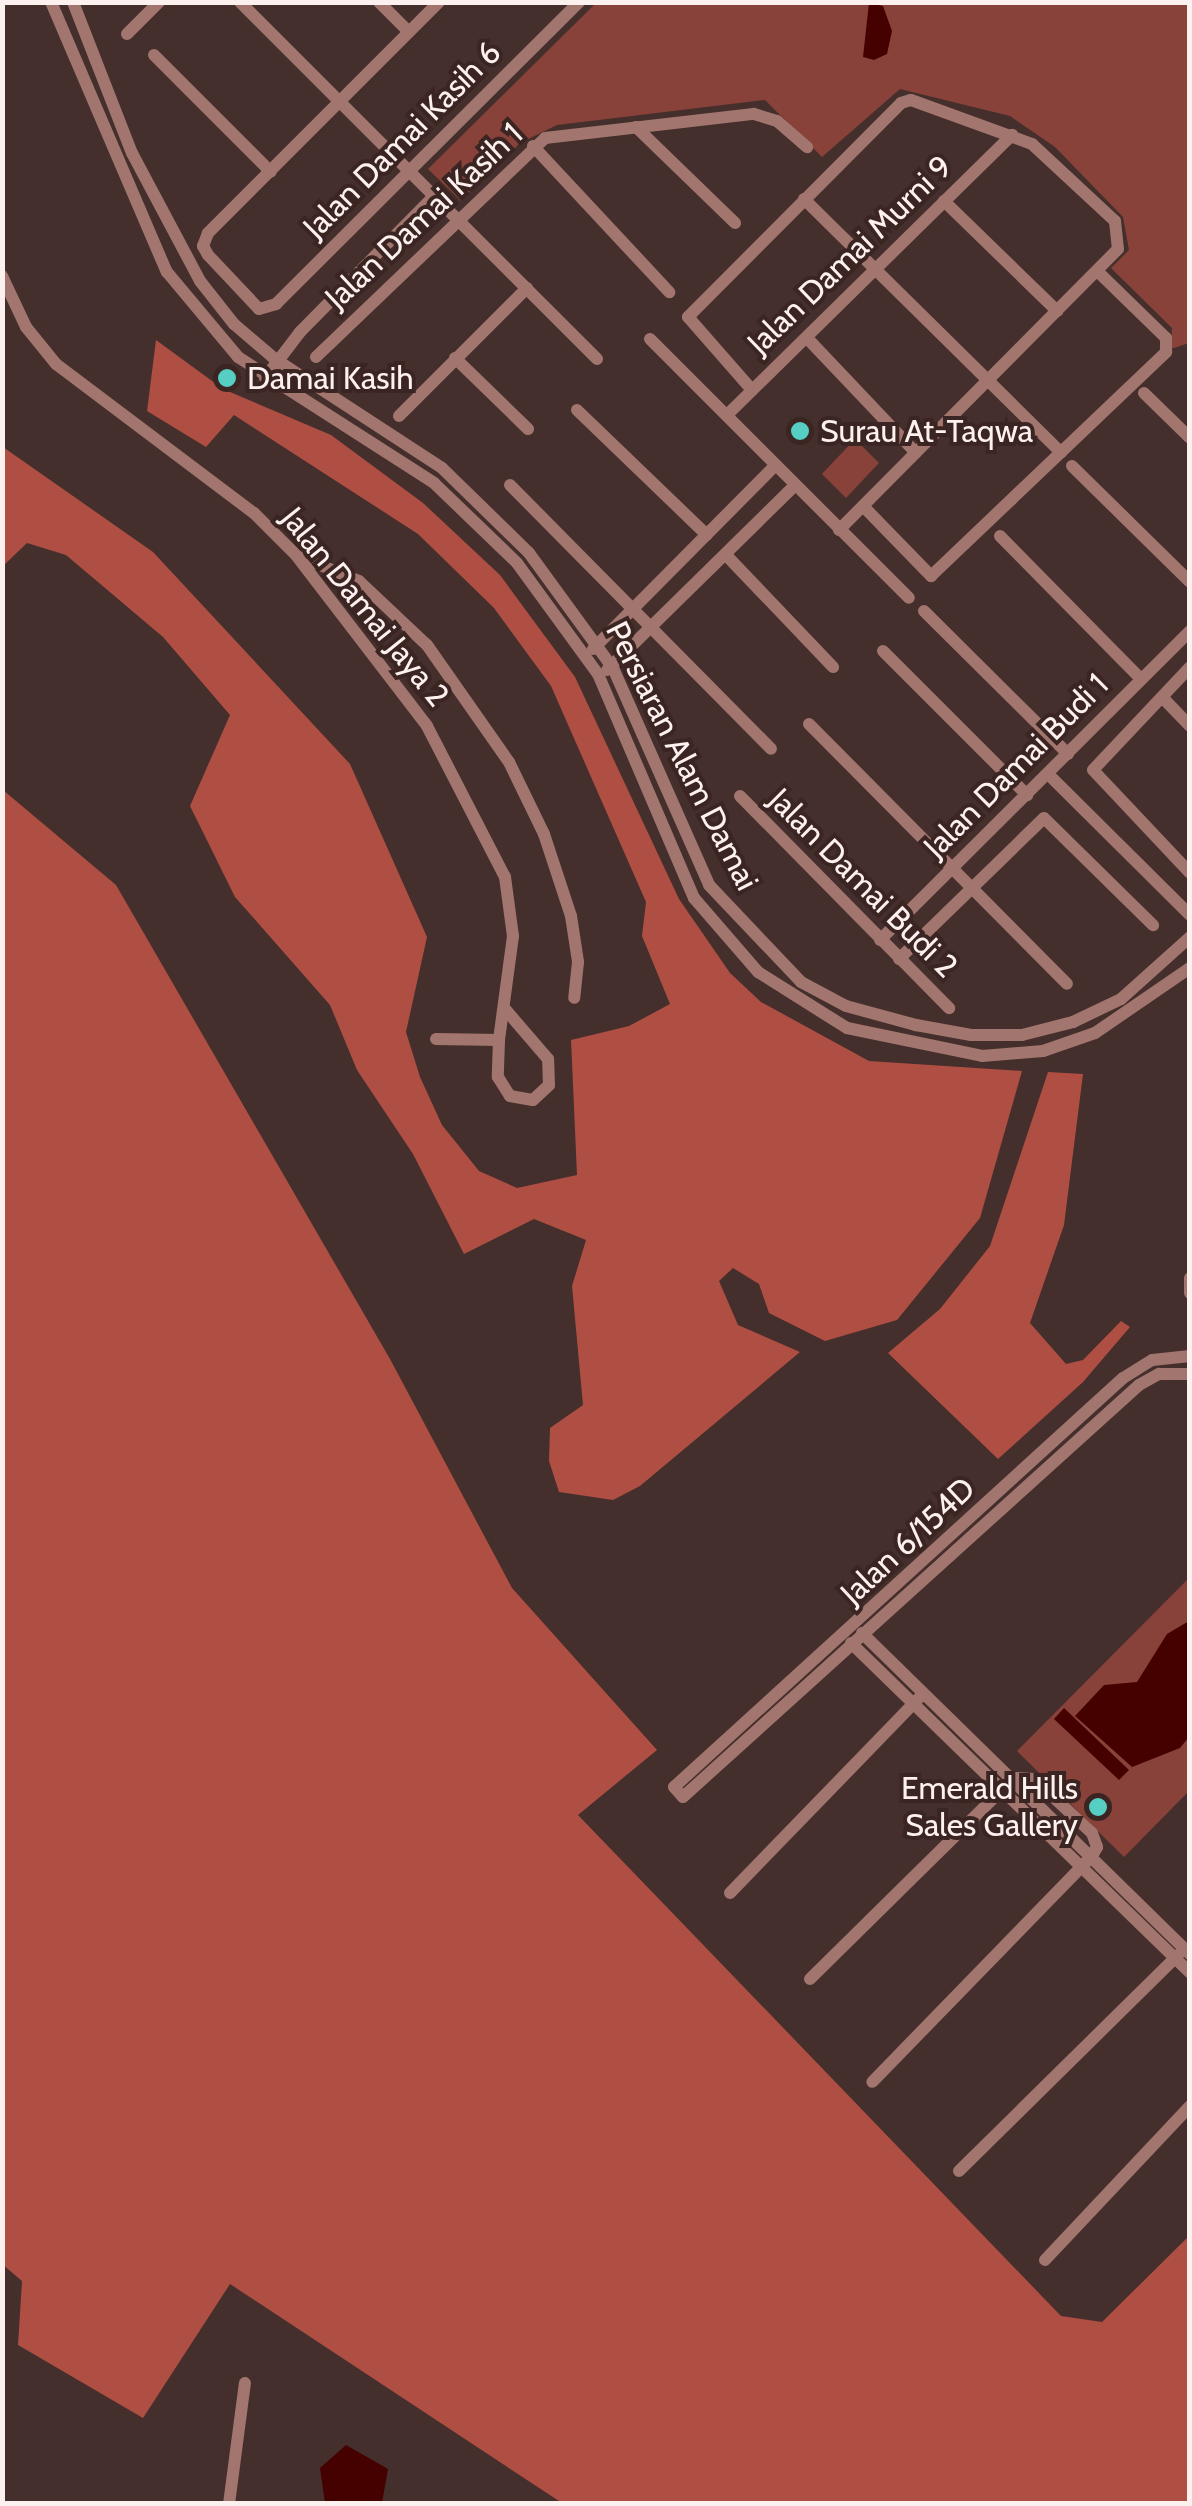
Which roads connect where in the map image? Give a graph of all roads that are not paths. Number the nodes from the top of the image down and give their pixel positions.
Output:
1 (51, 2) edge
2 (73, 2) edge
3 (159, 2) edge
4 (240, 2) edge
5 (379, 2) edge
6 (439, 2) edge
7 (580, 2) edge
8 (409, 32) junction
9 (128, 34) dead end
10 (154, 55) dead end
11 (341, 102) junction
12 (636, 127) junction
13 (1012, 135) junction
14 (533, 146) junction
15 (807, 148) dead end
16 (412, 170) junction
17 (271, 172) junction
18 (436, 193) junction
19 (804, 200) junction
20 (944, 201) junction
21 (460, 216) junction
22 (736, 223) dead end
23 (876, 268) junction
24 (1097, 270) junction
25 (2, 276) edge
26 (527, 288) junction
27 (669, 292) dead end
28 (1057, 311) junction
29 (807, 338) junction
30 (650, 339) dead end
31 (316, 358) dead end
32 (455, 358) junction
33 (597, 358) dead end
34 (275, 359) junction
35 (265, 378) junction
36 (989, 379) junction
37 (752, 390) junction
38 (1144, 392) dead end
39 (577, 410) dead end
40 (727, 415) junction
41 (399, 416) dead end
42 (528, 429) dead end
43 (1190, 438) edge
44 (1061, 452) junction
45 (916, 453) junction
46 (1072, 466) dead end
47 (774, 467) junction
48 (510, 485) dead end
49 (794, 486) junction
50 (863, 506) junction
51 (720, 522) junction
52 (839, 530) junction
53 (749, 532) junction
54 (706, 536) junction
55 (1000, 536) dead end
56 (296, 555) junction
57 (726, 555) junction
58 (1190, 582) edge
59 (909, 598) dead end
60 (632, 610) junction
61 (924, 611) dead end
62 (652, 629) junction
63 (1190, 631) edge
64 (599, 644) junction
65 (884, 652) dead end
66 (586, 654) junction
67 (833, 667) dead end
68 (613, 668) junction
69 (1190, 668) edge
70 (598, 674) junction
71 (1141, 679) junction
72 (1162, 697) junction
73 (809, 724) dead end
74 (1190, 726) edge
75 (771, 749) dead end
76 (1068, 754) junction
77 (1048, 774) junction
78 (1027, 795) junction
79 (740, 796) dead end
80 (953, 869) junction
81 (1190, 873) edge
82 (971, 888) junction
83 (1186, 910) edge
84 (1153, 925) dead end
85 (1190, 938) edge
86 (880, 940) junction
87 (1176, 950) junction
88 (772, 956) junction
89 (899, 959) junction
90 (1190, 968) edge
91 (758, 972) junction
92 (1067, 984) dead end
93 (574, 998) dead end
94 (505, 1008) junction
95 (949, 1008) dead end
96 (436, 1038) dead end
97 (499, 1040) junction
98 (1190, 1356) edge
99 (1190, 1374) edge
100 (855, 1637) junction
101 (919, 1698) junction
102 (1009, 1783) junction
103 (678, 1792) dead end
104 (1088, 1861) junction
105 (730, 1893) dead end
106 (1183, 1953) edge
107 (1190, 1973) edge
108 (810, 1979) dead end
109 (872, 2082) dead end
110 (1190, 2106) edge
111 (960, 2171) dead end
112 (1045, 2260) dead end
113 (245, 2383) dead end
114 (229, 2504) edge

1 - 35 street, Persiaran Alam Damai
2 - 34 street, Persiaran Alam Damai
3 - 9 street
4 - 11 street
5 - 8 street
6 - 8 street
7 - 16 street, Jalan Damai Kasih 6
8 - 11 street
10 - 17 street
11 - 16 street
11 - 17 street
12 - 14 street, Jalan Damai Kasih 1
12 - 15 street, Jalan Damai Kasih 1
12 - 22 street
13 - 19 street
13 - 20 street, Jalan Damai Murni 9
13 - 24 street
14 - 21 street, Jalan Damai Kasih 1
14 - 27 street
16 - 17 street, Jalan Damai Kasih 6
16 - 18 street
18 - 21 street
18 - 34 street
19 - 23 street
19 - 37 street
20 - 23 street, Jalan Damai Murni 9
20 - 28 street
21 - 26 street
21 - 31 street, Jalan Damai Kasih 1
23 - 29 street, Jalan Damai Murni 9
23 - 36 street
24 - 28 street
24 - 44 street
25 - 56 street, Jalan Damai Jaya 2
26 - 32 street
26 - 33 street
28 - 36 street
29 - 37 street, Jalan Damai Murni 9
29 - 45 street
30 - 40 street
32 - 41 street
32 - 42 street
34 - 35 street
34 - 64 street, Persiaran Alam Damai
35 - 66 street, Persiaran Alam Damai
36 - 44 street
36 - 45 street
37 - 40 street, Jalan Damai Murni 9
38 - 43 street
39 - 54 street
40 - 47 street
44 - 50 street
45 - 50 street
46 - 58 street
47 - 49 street
47 - 51 street
48 - 60 street
49 - 52 street
49 - 53 street
50 - 52 street
51 - 53 street
51 - 54 street
52 - 59 street
53 - 57 street
54 - 60 street
55 - 71 street
56 - 93 street
56 - 94 street, Jalan Damai Jaya 2
57 - 62 street
57 - 67 street
60 - 62 street
60 - 64 street
61 - 76 street
62 - 68 street
62 - 75 street
63 - 71 street, Jalan Damai Budi 1
64 - 66 street
64 - 68 street, Persiaran Alam Damai
65 - 78 street
66 - 70 street, Persiaran Alam Damai
68 - 70 street
68 - 88 street, Persiaran Alam Damai
69 - 72 street
70 - 91 street, Persiaran Alam Damai
71 - 76 street, Jalan Damai Budi 1
72 - 74 street
72 - 81 street
73 - 80 street
76 - 77 street, Jalan Damai Budi 1
77 - 78 street, Jalan Damai Budi 1
77 - 83 street
78 - 80 street, Jalan Damai Budi 1
79 - 86 street, Jalan Damai Budi 2
80 - 82 street
80 - 86 street, Jalan Damai Budi 1
82 - 84 street
82 - 89 street
82 - 92 street
83 - 87 street
85 - 87 street, Persiaran Alam Damai
86 - 89 street, Jalan Damai Budi 2
87 - 88 street, Persiaran Alam Damai
88 - 91 street
89 - 95 street, Jalan Damai Budi 2
90 - 91 street, Persiaran Alam Damai
94 - 97 street, Jalan Damai Jaya 2
94 - 97 street, Jalan Damai Jaya 2
96 - 97 street
98 - 100 street, Jalan 6/154D
99 - 100 street, Jalan 6/154D
100 - 101 street
100 - 103 street, Jalan 6/154D
101 - 102 street
101 - 105 street
102 - 104 street
102 - 108 street
104 - 106 street
104 - 109 street
106 - 107 street
106 - 111 street
110 - 112 street
113 - 114 street

